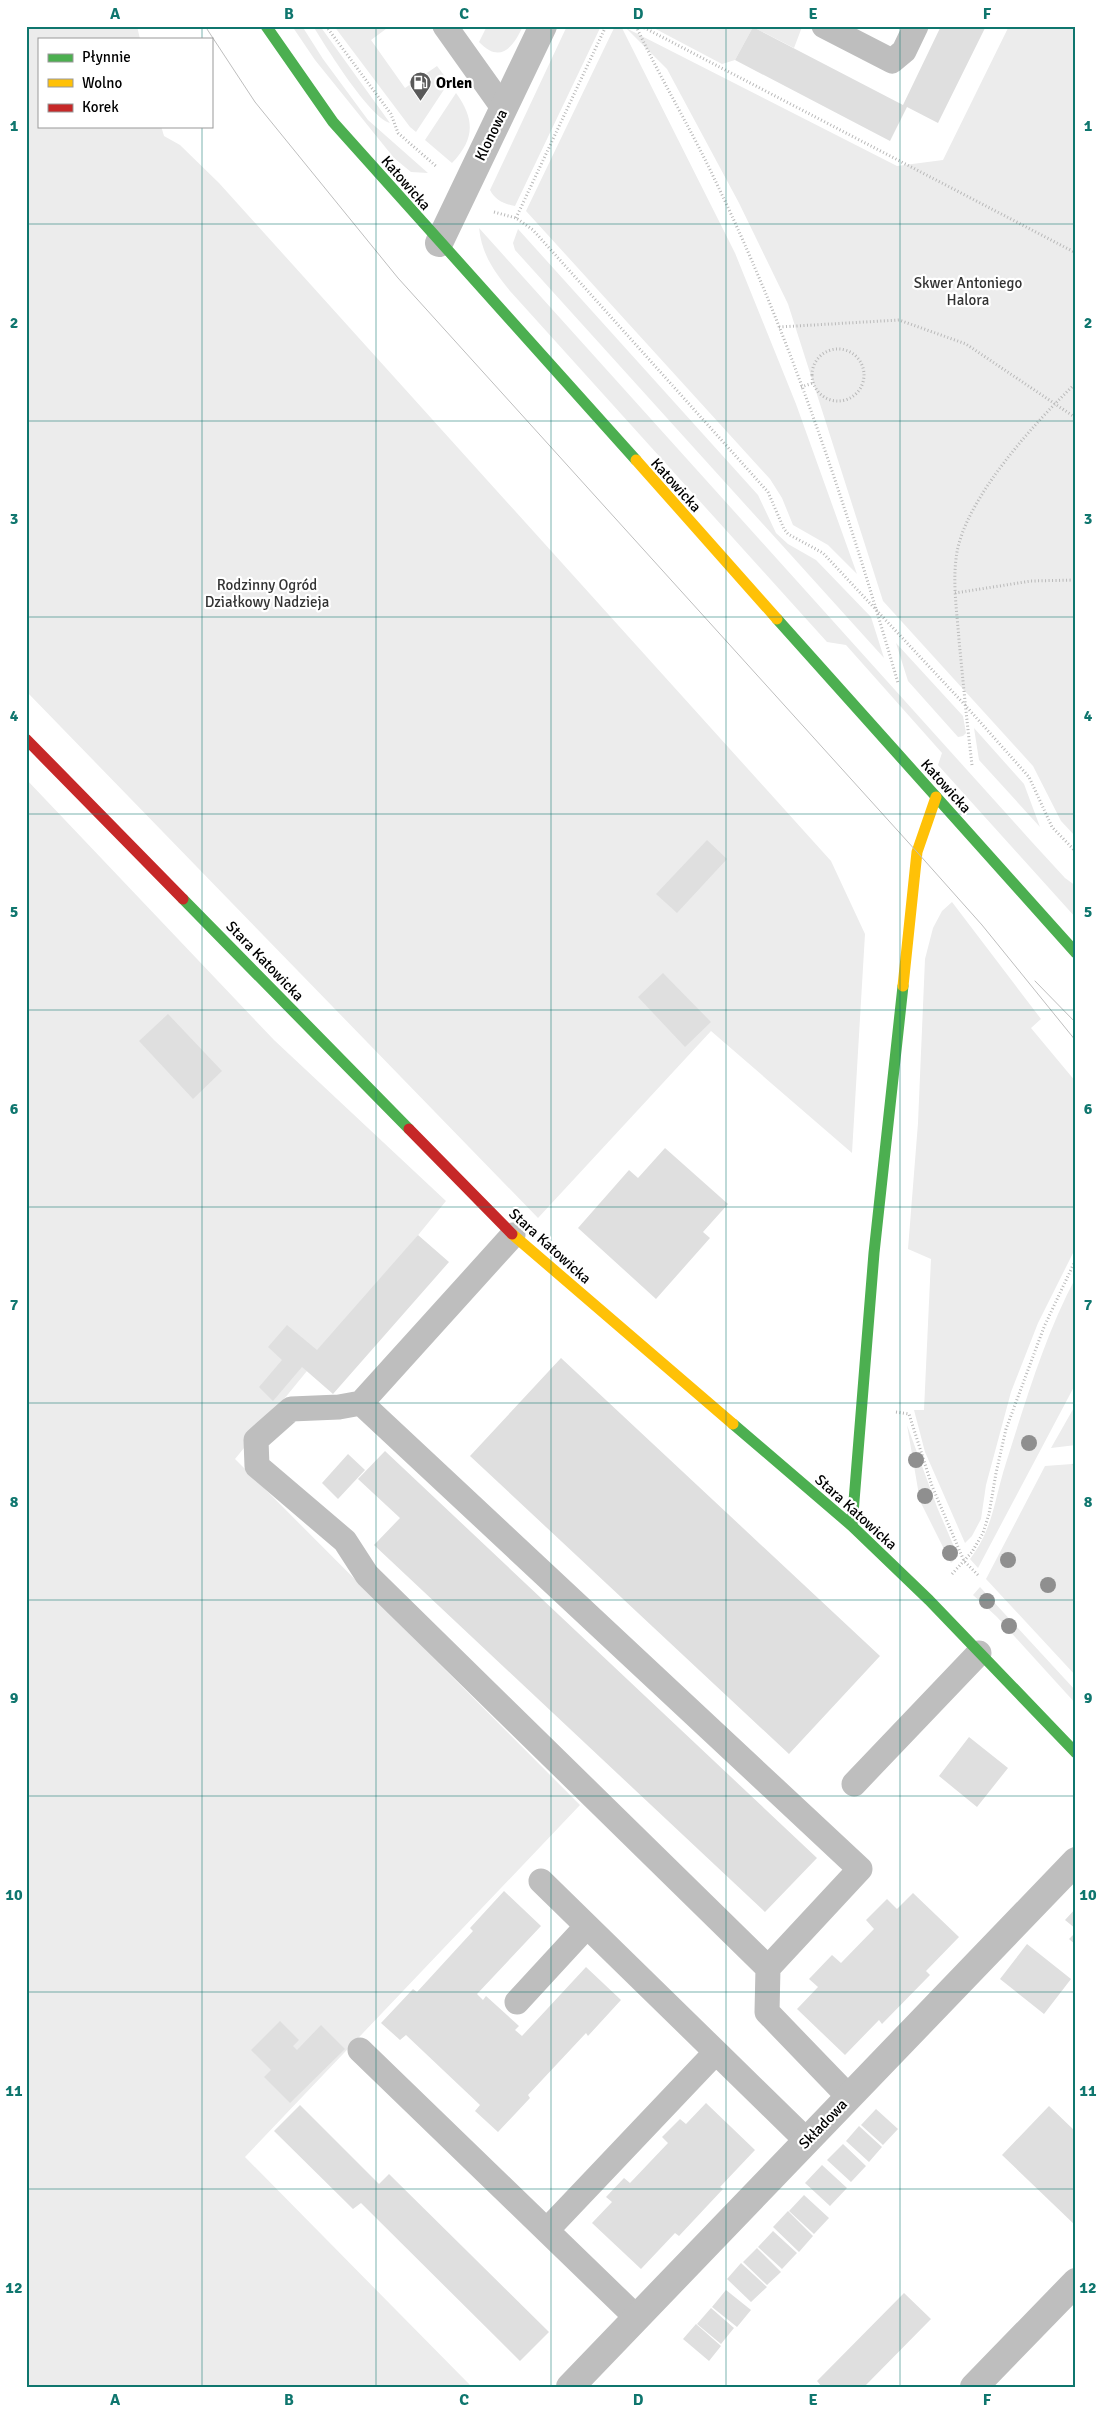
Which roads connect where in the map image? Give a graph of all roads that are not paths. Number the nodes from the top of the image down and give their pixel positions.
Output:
1 (266, 26) edge
2 (445, 26) edge
3 (543, 26) edge
4 (824, 26) edge
5 (916, 26) edge
6 (504, 109) junction
7 (439, 243) junction
8 (26, 739) edge
9 (936, 797) junction
10 (1076, 953) edge
11 (513, 1235) junction
12 (361, 1403) junction
13 (852, 1526) junction
14 (979, 1653) junction
15 (1076, 1754) edge
16 (854, 1784) dead end
17 (1076, 1861) edge
18 (541, 1881) dead end
19 (587, 1926) junction
20 (768, 1968) junction
21 (517, 2002) dead end
22 (360, 2050) dead end
23 (716, 2052) junction
24 (849, 2097) junction
25 (807, 2141) junction
26 (547, 2230) junction
27 (1076, 2282) edge
28 (637, 2318) junction
29 (570, 2387) edge
30 (974, 2387) edge

1 - 7 street, Katowicka
2 - 6 lane
3 - 6 street, Klonowa
4 - 5 lane
6 - 7 street, Klonowa
7 - 9 street, Katowicka
8 - 11 street, Stara Katowicka
9 - 10 street, Katowicka
9 - 13 street
11 - 12 lane
11 - 13 street, Stara Katowicka
12 - 20 lane
12 - 20 lane
13 - 14 street, Stara Katowicka
14 - 15 street, Stara Katowicka
14 - 16 lane
17 - 24 street, Składowa
18 - 19 lane
19 - 21 lane
19 - 23 lane
20 - 24 lane
22 - 26 lane
23 - 25 lane
23 - 26 lane
24 - 25 street, Składowa
25 - 28 street, Składowa
26 - 28 lane
27 - 30 street
28 - 29 street, Składowa

